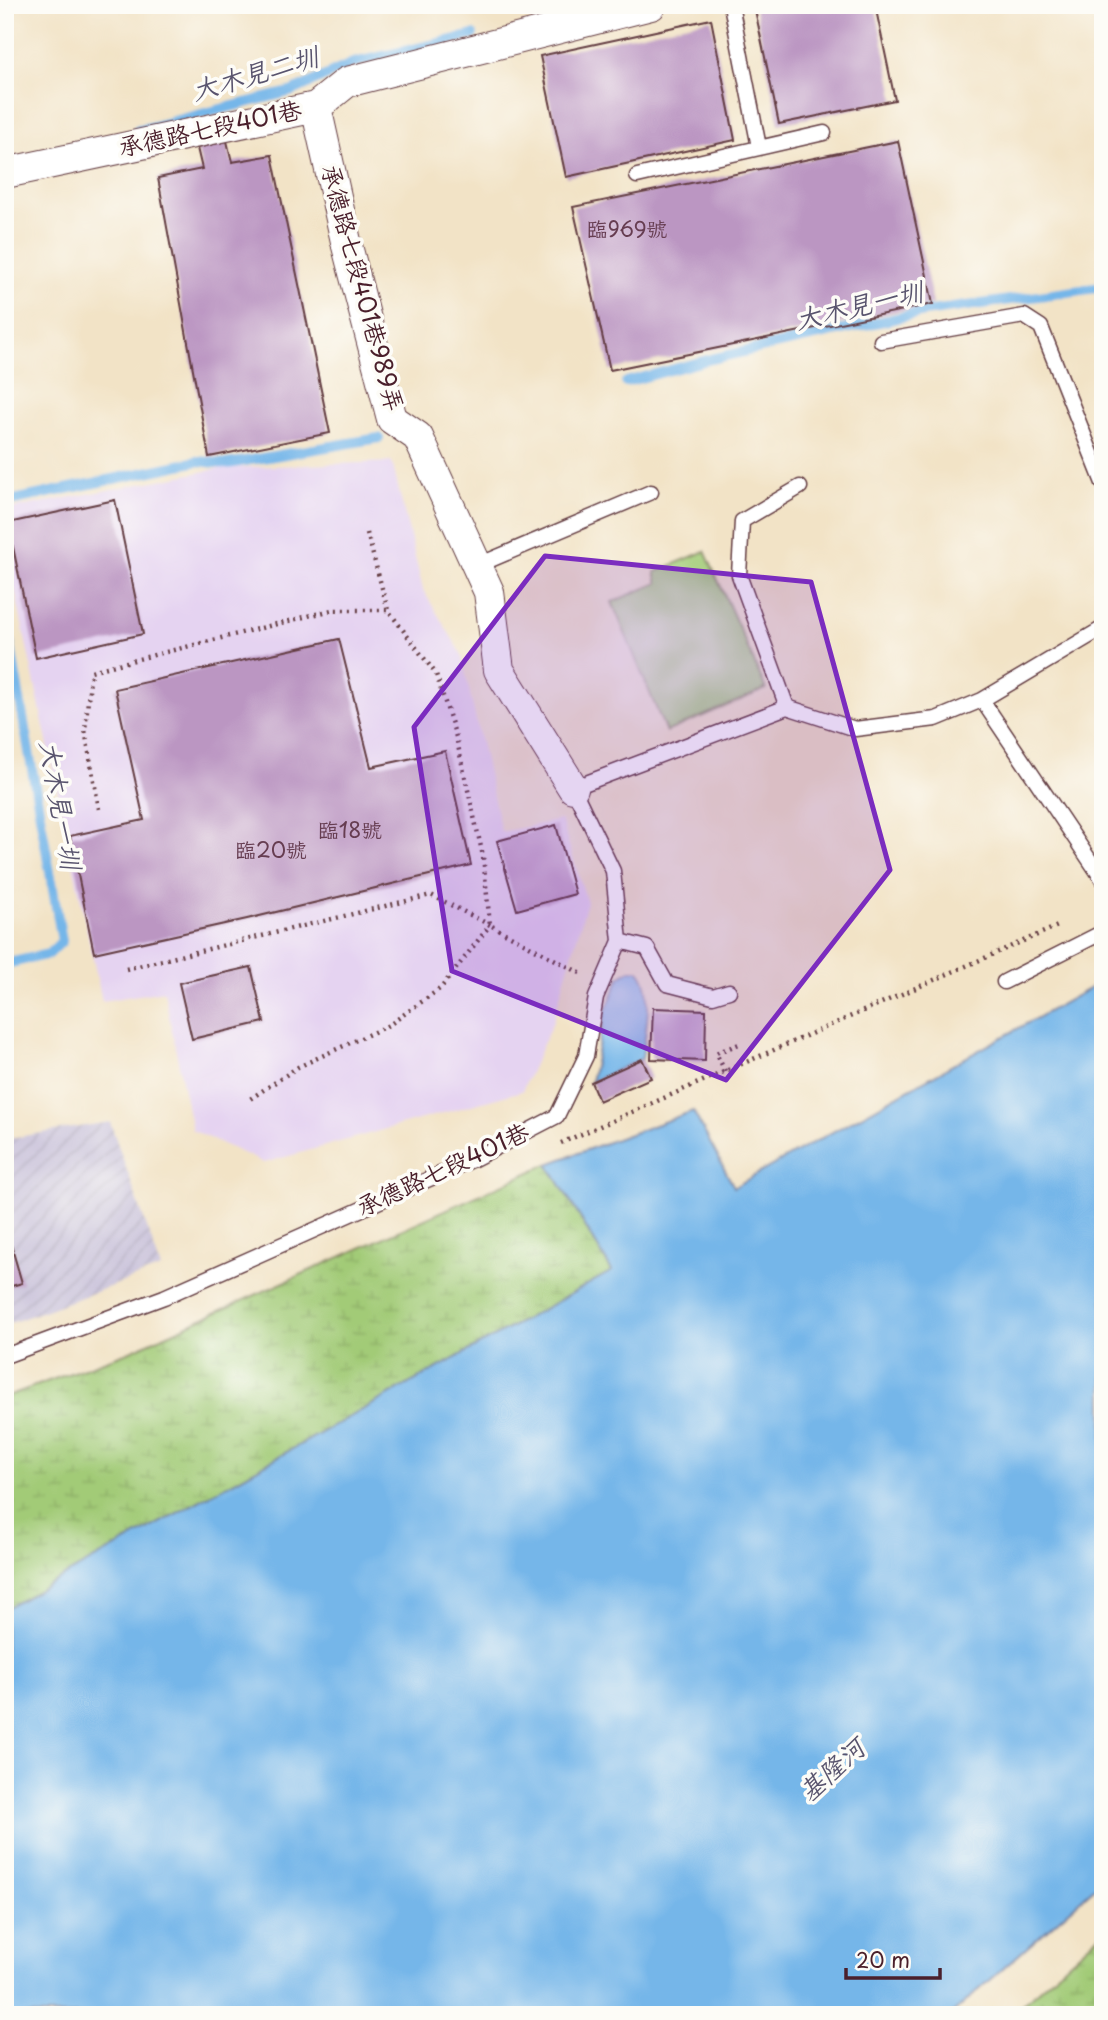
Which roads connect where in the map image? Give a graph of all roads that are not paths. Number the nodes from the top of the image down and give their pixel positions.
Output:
1 (650, 5) edge
2 (731, 5) edge
3 (316, 107) junction
4 (824, 134) dead end
5 (760, 147) junction
6 (5, 173) edge
7 (637, 176) dead end
8 (881, 341) dead end
9 (1103, 483) edge
10 (800, 487) dead end
11 (651, 492) dead end
12 (476, 566) junction
13 (1103, 628) edge
14 (982, 700) junction
15 (787, 707) junction
16 (573, 788) junction
17 (1103, 880) edge
18 (1103, 932) edge
19 (620, 941) junction
20 (1004, 982) dead end
21 (729, 991) dead end
22 (5, 1356) edge

1 - 3 street, 承德路七段401巷
2 - 5 lane
3 - 6 street, 承德路七段401巷
3 - 12 street, 承德路七段401巷989弄
4 - 5 lane
5 - 7 lane
8 - 9 lane
10 - 15 lane
11 - 12 lane
12 - 16 street, 承德路七段401巷989弄
13 - 14 lane
14 - 15 lane
14 - 17 lane
15 - 16 lane
16 - 19 lane, 承德路七段401巷
18 - 20 lane
19 - 21 lane
19 - 22 lane, 承德路七段401巷

